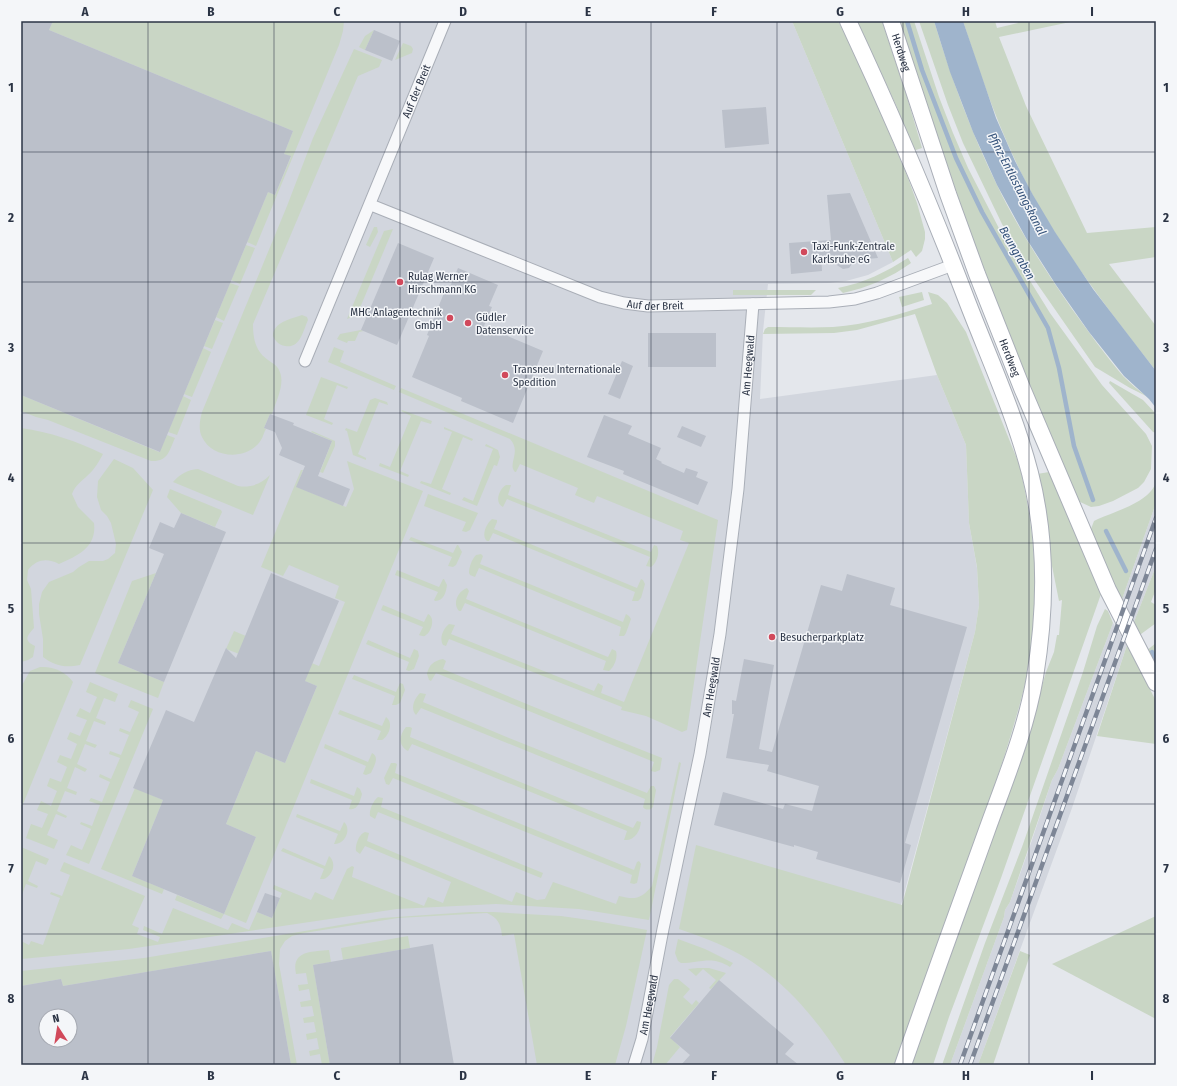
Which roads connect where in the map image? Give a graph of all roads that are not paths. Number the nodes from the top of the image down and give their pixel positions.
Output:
1 (445, 21) edge
2 (848, 21) edge
3 (891, 21) edge
4 (370, 205) junction
5 (953, 265) junction
6 (753, 304) junction
7 (306, 362) dead end
8 (1156, 684) edge
9 (634, 1065) edge
10 (903, 1065) edge

1 - 4 street, Auf der Breit
2 - 5 main road
3 - 8 main road, Herdweg
4 - 6 street, Auf der Breit
4 - 7 street, Auf der Breit
5 - 6 street, Auf der Breit
5 - 10 main road
6 - 9 street, Am Heegwald

